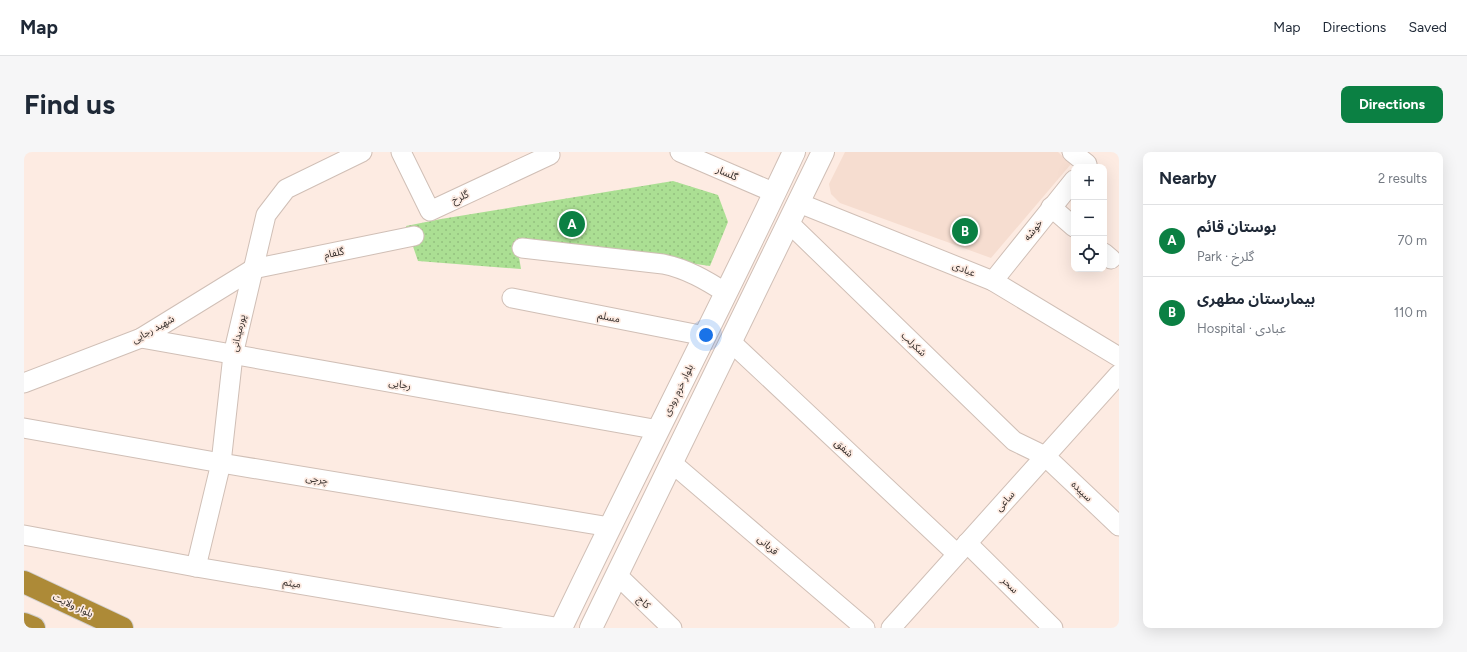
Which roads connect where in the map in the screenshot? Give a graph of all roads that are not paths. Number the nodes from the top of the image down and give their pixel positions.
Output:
1 (362, 152) edge
2 (401, 152) edge
3 (680, 152) edge
4 (794, 152) edge
5 (823, 152) edge
6 (1072, 152) edge
7 (550, 155) dead end
8 (1090, 161) edge
9 (1071, 184) edge
10 (775, 194) junction
11 (799, 203) junction
12 (1051, 207) junction
13 (789, 223) junction
14 (1071, 224) edge
15 (414, 236) dead end
16 (522, 248) dead end
17 (253, 269) junction
18 (992, 281) junction
19 (726, 293) junction
20 (512, 298) dead end
21 (705, 336) junction
22 (142, 338) junction
23 (731, 342) junction
24 (233, 355) junction
25 (1119, 357) edge
26 (1119, 374) edge
27 (24, 383) edge
28 (24, 428) edge
29 (659, 430) junction
30 (1045, 456) junction
31 (221, 463) junction
32 (672, 463) junction
33 (1119, 526) edge
34 (610, 527) junction
35 (24, 534) edge
36 (962, 548) junction
37 (196, 567) junction
38 (616, 575) junction
39 (24, 582) edge
40 (24, 624) edge
41 (34, 628) edge
42 (122, 628) edge
43 (561, 628) edge
44 (591, 628) edge
45 (672, 628) edge
46 (864, 628) edge
47 (890, 628) edge
48 (1053, 628) edge

1 - 17 street, پورمیدانی
2 - 7 street, گلرخ
3 - 10 street, گلسار
4 - 10 main road, بلوار خرم رودی
5 - 11 main road
6 - 8 street
9 - 12 street, خوشه
10 - 19 main road, بلوار خرم رودی
11 - 13 main road
11 - 18 street, عبادی
12 - 14 street
12 - 18 street, خوشه
13 - 23 main road
13 - 30 street, شکرلب
15 - 17 street, گلفام
16 - 19 street
17 - 22 street, شهید رجایی
17 - 24 street, پورمیدانی
18 - 25 street, عبادی
19 - 21 main road, بلوار خرم رودی
20 - 21 street, مسلم
21 - 29 main road, بلوار خرم رودی
22 - 24 street, رجایی
22 - 27 street, شهید رجایی
23 - 32 main road
23 - 36 street, شفق
24 - 29 street, رجایی
24 - 31 street, پورمیدانی
26 - 30 street, ساعی
28 - 31 street, چرچی
29 - 34 main road, بلوار خرم رودی
30 - 33 street, سپیده
30 - 36 street, ساعی
31 - 34 street, چرچی
31 - 37 street, پورمیدانی
32 - 38 main road
32 - 46 street, قربانی
34 - 43 main road, بلوار خرم رودی
35 - 37 street, میثم
36 - 47 street, ساعی
36 - 48 street, سحر
37 - 43 street, میثم
38 - 44 main road
38 - 45 street, کاج
39 - 42 highway, بلوار ولایت
40 - 41 highway

